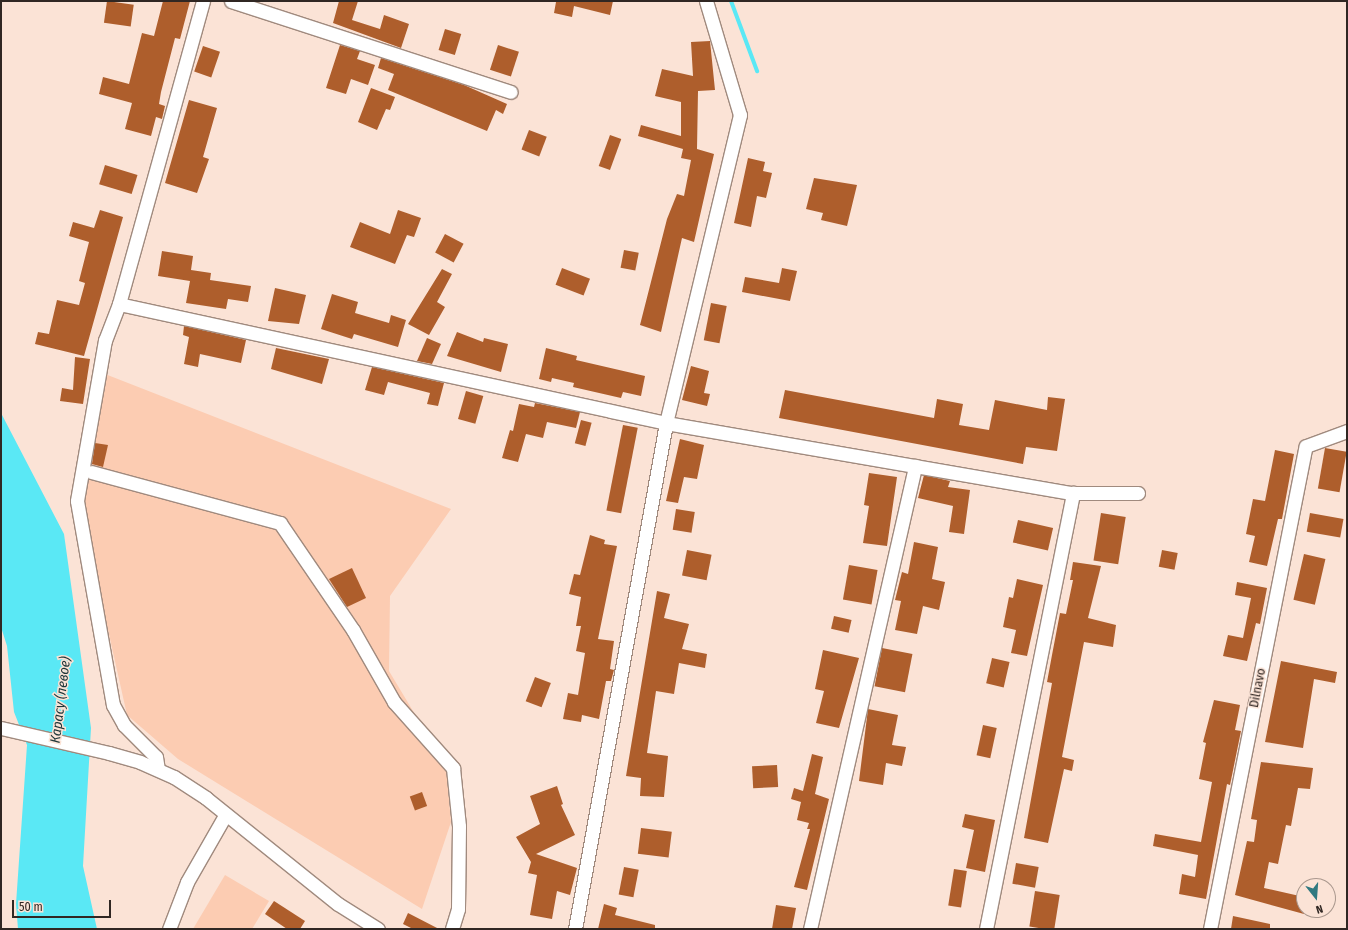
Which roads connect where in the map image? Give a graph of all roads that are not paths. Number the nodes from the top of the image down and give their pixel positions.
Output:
1 (203, 1) edge
2 (231, 1) edge
3 (706, 1) edge
4 (511, 92) dead end
5 (119, 304) junction
6 (666, 423) junction
7 (1347, 431) edge
8 (915, 466) junction
9 (91, 472) dead end
10 (1073, 493) junction
11 (1138, 493) dead end
12 (1, 728) edge
13 (158, 769) junction
14 (226, 814) junction
15 (169, 929) edge
16 (378, 929) edge
17 (452, 929) edge
18 (575, 929) edge
19 (810, 929) edge
20 (986, 929) edge
21 (1210, 929) edge

1 - 5 street
2 - 4 street
3 - 6 street
5 - 6 street
5 - 13 street
6 - 8 street
6 - 18 street
7 - 21 street, Dilnavo
8 - 10 street
8 - 19 street
9 - 17 street
10 - 11 street
10 - 20 street
12 - 13 street
13 - 14 street
14 - 15 street
14 - 16 street

